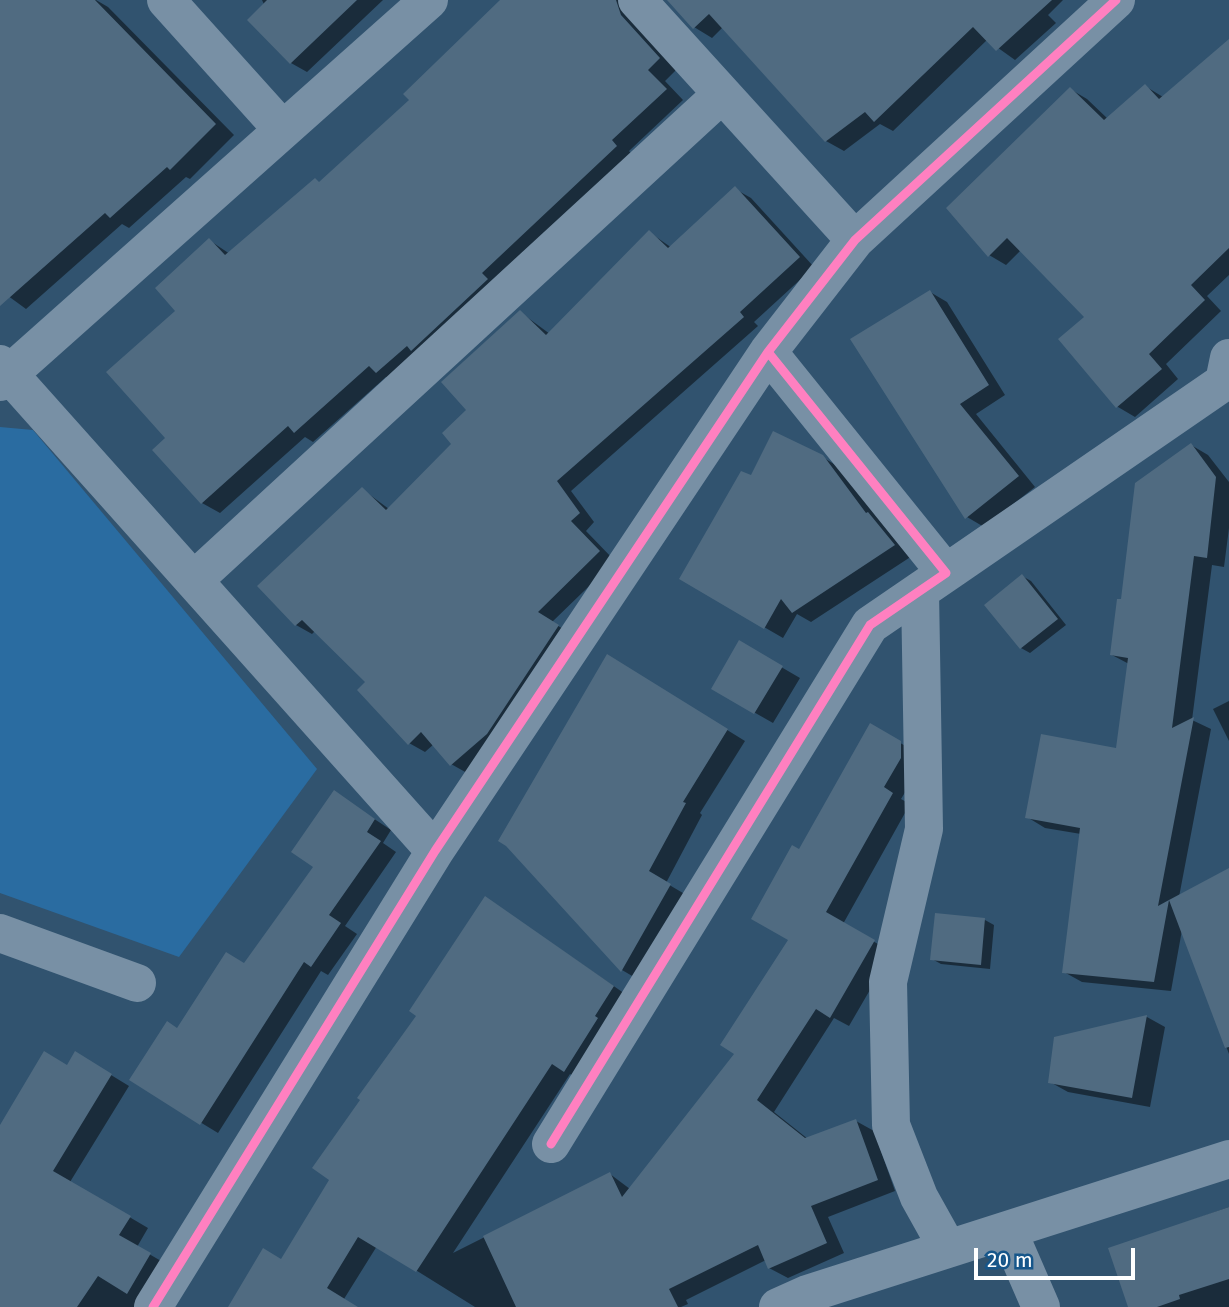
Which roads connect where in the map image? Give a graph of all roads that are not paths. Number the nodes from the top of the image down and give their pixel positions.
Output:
1 (166, 0) edge
2 (429, 0) edge
3 (637, 0) edge
4 (1102, 5) edge
5 (722, 94) junction
6 (283, 130) junction
7 (855, 240) junction
8 (768, 352) junction
9 (1229, 358) edge
10 (3, 373) edge
11 (194, 580) junction
12 (933, 582) junction
13 (435, 851) junction
14 (5, 946) edge
15 (137, 983) dead end
16 (551, 1144) dead end
17 (1229, 1160) edge
18 (1008, 1231) junction
19 (948, 1249) junction
20 (797, 1303) edge
21 (153, 1307) edge
22 (1041, 1307) edge

1 - 6 street
2 - 6 street
3 - 5 street
4 - 7 street
5 - 7 street
5 - 11 street
6 - 10 street
7 - 8 street
8 - 12 street
8 - 13 street
9 - 12 street
10 - 11 street
11 - 13 street
12 - 16 street
12 - 19 street
13 - 21 street
14 - 15 street
17 - 18 street
18 - 19 street
18 - 22 street
19 - 20 street

